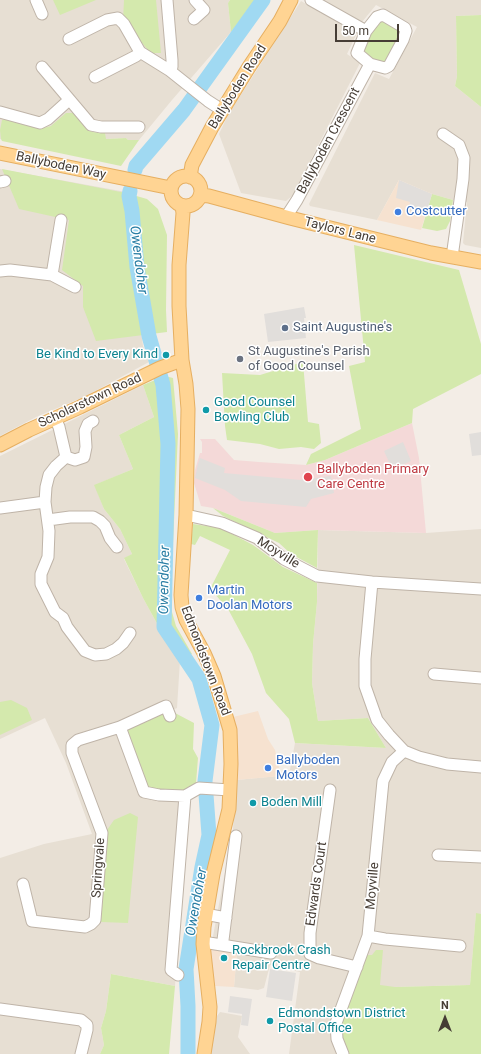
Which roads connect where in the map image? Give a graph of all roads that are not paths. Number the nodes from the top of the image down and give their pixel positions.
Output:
1 (36, 0) edge
2 (167, 0) edge
3 (195, 0) edge
4 (291, 0) edge
5 (311, 0) edge
6 (42, 14) dead end
7 (194, 19) dead end
8 (366, 31) junction
9 (69, 39) dead end
10 (140, 52) junction
11 (370, 64) junction
12 (42, 67) dead end
13 (169, 70) junction
14 (95, 77) dead end
15 (69, 100) junction
16 (222, 110) junction
17 (0, 112) edge
18 (140, 127) dead end
19 (443, 134) dead end
20 (0, 153) edge
21 (190, 177) junction
22 (171, 188) junction
23 (200, 195) junction
24 (182, 206) junction
25 (286, 217) junction
26 (61, 220) dead end
27 (452, 258) junction
28 (481, 262) edge
29 (0, 271) edge
30 (52, 275) junction
31 (76, 287) dead end
32 (182, 360) junction
33 (56, 418) junction
34 (93, 421) dead end
35 (0, 445) edge
36 (66, 457) junction
37 (45, 502) junction
38 (0, 508) edge
39 (186, 515) junction
40 (48, 520) junction
41 (117, 547) dead end
42 (372, 582) junction
43 (481, 589) edge
44 (130, 633) dead end
45 (434, 674) dead end
46 (481, 678) edge
47 (170, 716) dead end
48 (120, 727) junction
49 (404, 751) junction
50 (481, 767) edge
51 (230, 790) junction
52 (330, 790) dead end
53 (185, 796) junction
54 (236, 836) dead end
55 (438, 854) dead end
56 (481, 857) edge
57 (23, 884) dead end
58 (205, 914) junction
59 (226, 918) junction
60 (368, 936) junction
61 (223, 940) dead end
62 (203, 942) junction
63 (460, 946) dead end
64 (271, 953) dead end
65 (358, 967) junction
66 (178, 975) dead end
67 (0, 1009) edge
68 (81, 1054) edge
69 (204, 1054) edge
70 (343, 1054) edge

1 - 6 street
2 - 13 street
3 - 7 street
4 - 16 main road, Ballyboden Road
5 - 8 street
8 - 11 street
8 - 11 street
9 - 10 street
10 - 13 street
10 - 14 street
11 - 25 street, Ballyboden Crescent
12 - 15 street
13 - 16 street
15 - 17 street
15 - 18 street
16 - 21 main road, Ballyboden Road
19 - 27 street
20 - 22 main road, Ballyboden Way
21 - 22 main road
21 - 23 main road
22 - 24 main road
23 - 24 main road
23 - 25 main road, Taylors Lane
24 - 32 main road
25 - 27 main road, Taylors Lane
26 - 30 street
27 - 28 main road, Taylors Lane
29 - 30 street
30 - 31 street
32 - 33 main road, Scholarstown Road
32 - 39 main road, Edmondstown Road
33 - 35 main road, Scholarstown Road
33 - 36 street
34 - 36 street
36 - 37 street
37 - 38 street
37 - 40 street
39 - 42 street, Moyville
39 - 51 main road, Edmondstown Road
40 - 41 street
40 - 44 street
42 - 43 street, Moyville
42 - 49 street
45 - 46 street
47 - 48 street, Springvale
48 - 53 street
48 - 57 street, Springvale
49 - 50 street
49 - 60 street, Moyville
51 - 53 street
51 - 58 main road, Edmondstown Road
52 - 65 street, Edwards Court
53 - 66 street
54 - 59 street
55 - 56 street
58 - 59 street
58 - 62 main road, Edmondstown Road
59 - 61 street
60 - 63 street
60 - 65 street, Moyville
62 - 64 street
62 - 69 main road, Edmondstown Road
65 - 70 street, Moyville
67 - 68 street

